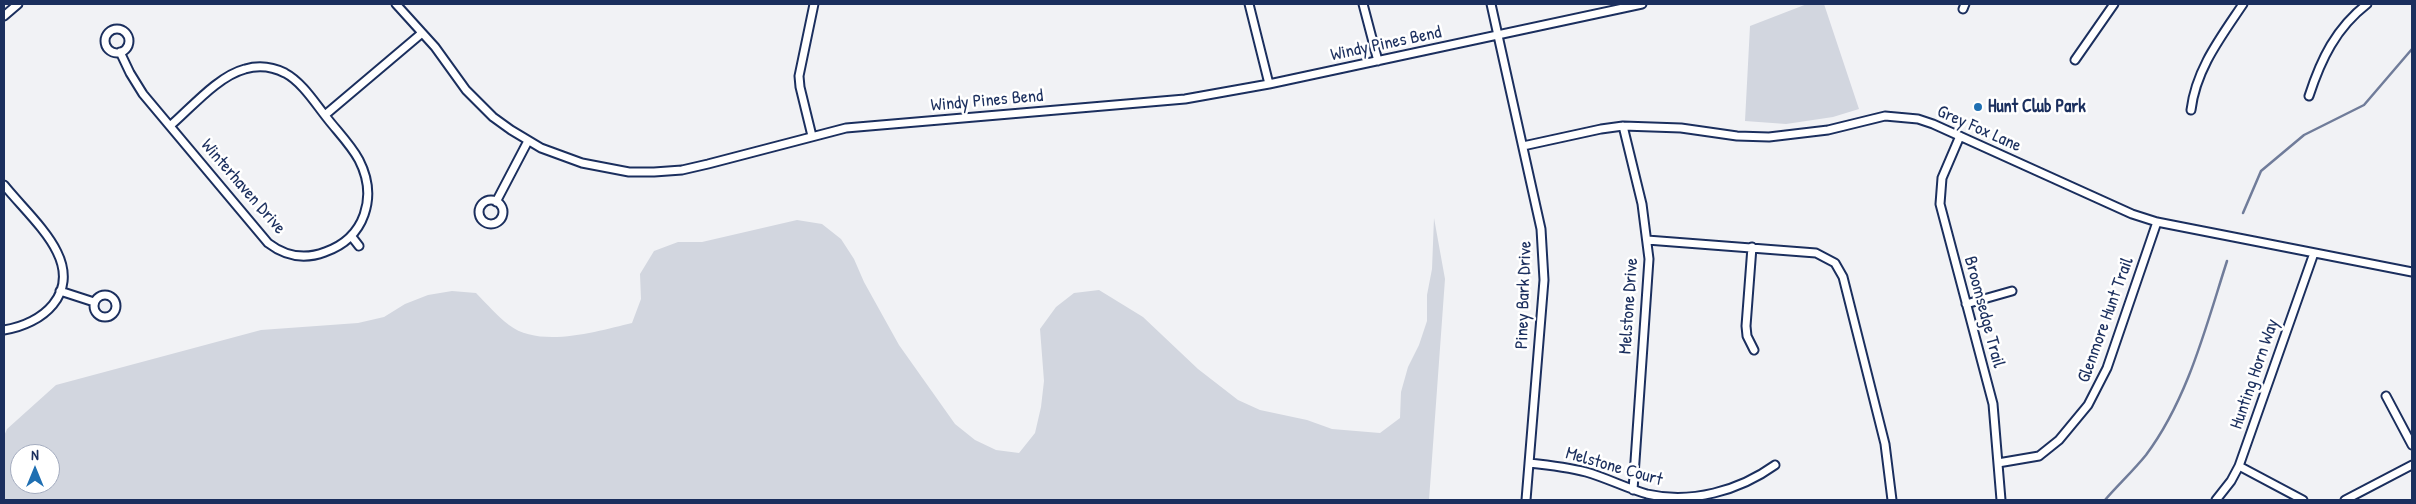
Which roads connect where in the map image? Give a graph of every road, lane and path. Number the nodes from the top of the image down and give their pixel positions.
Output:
1 (18, 4) edge
2 (396, 4) edge
3 (814, 4) edge
4 (1250, 4) edge
5 (1363, 4) edge
6 (1492, 4) edge
7 (1642, 4) edge
8 (2114, 4) edge
9 (2243, 4) edge
10 (2367, 4) edge
11 (1627, 5) edge
12 (4, 16) edge
13 (422, 33) junction
14 (1498, 35) junction
15 (120, 52) dead end
16 (2075, 60) dead end
17 (1378, 61) junction
18 (1269, 84) junction
19 (2309, 96) dead end
20 (2191, 110) dead end
21 (325, 115) junction
22 (170, 126) junction
23 (1623, 126) junction
24 (812, 136) junction
25 (1960, 136) junction
26 (528, 141) junction
27 (1523, 146) junction
28 (4, 185) edge
29 (496, 202) dead end
30 (2157, 222) junction
31 (352, 237) junction
32 (1647, 240) junction
33 (359, 246) dead end
34 (1752, 247) junction
35 (2314, 253) junction
36 (2412, 272) edge
37 (60, 291) junction
38 (2012, 292) dead end
39 (94, 302) dead end
40 (1966, 304) junction
41 (4, 330) edge
42 (1754, 350) dead end
43 (2386, 396) dead end
44 (2412, 445) edge
45 (1529, 463) junction
46 (1998, 463) junction
47 (1775, 465) dead end
48 (2412, 465) edge
49 (2239, 466) junction
50 (1633, 490) junction
51 (1526, 500) edge
52 (1892, 500) edge
53 (2001, 500) edge
54 (2216, 500) edge
55 (2303, 500) edge
56 (2345, 500) edge

1 - 12 street
2 - 13 street, Windy Pines Bend
3 - 24 street
4 - 18 street
5 - 17 street
6 - 14 street, Piney Bark Drive
7 - 11 street, Windy Pines Bend
8 - 16 street
9 - 20 street
10 - 19 street
11 - 14 street, Windy Pines Bend
13 - 21 street
13 - 26 street, Windy Pines Bend
14 - 17 street, Windy Pines Bend
14 - 27 street, Piney Bark Drive
15 - 22 street, Winterhaven Drive
17 - 18 street, Windy Pines Bend
18 - 24 street, Windy Pines Bend
21 - 22 street, Winterhaven Drive
21 - 31 street, Winterhaven Drive
22 - 31 street, Winterhaven Drive
23 - 25 street, Grey Fox Lane
23 - 27 street, Grey Fox Lane
23 - 32 street, Melstone Drive
24 - 26 street, Windy Pines Bend
25 - 30 street, Grey Fox Lane
25 - 40 street, Broomsedge Trail
26 - 29 street
27 - 45 street, Piney Bark Drive
28 - 37 street
30 - 35 street, Grey Fox Lane
30 - 46 street, Glenmore Hunt Trail
31 - 33 street
32 - 34 street
32 - 50 street, Melstone Drive
34 - 42 street
34 - 52 street
35 - 36 street, Grey Fox Lane
35 - 49 street, Hunting Horn Way
37 - 39 street
37 - 41 street
38 - 40 street
40 - 46 street, Broomsedge Trail
43 - 44 street
45 - 50 street, Melstone Court
45 - 51 street, Piney Bark Drive
46 - 53 street, Broomsedge Trail
47 - 50 street, Melstone Court
48 - 56 street
49 - 54 street, Hunting Horn Way
49 - 55 street

